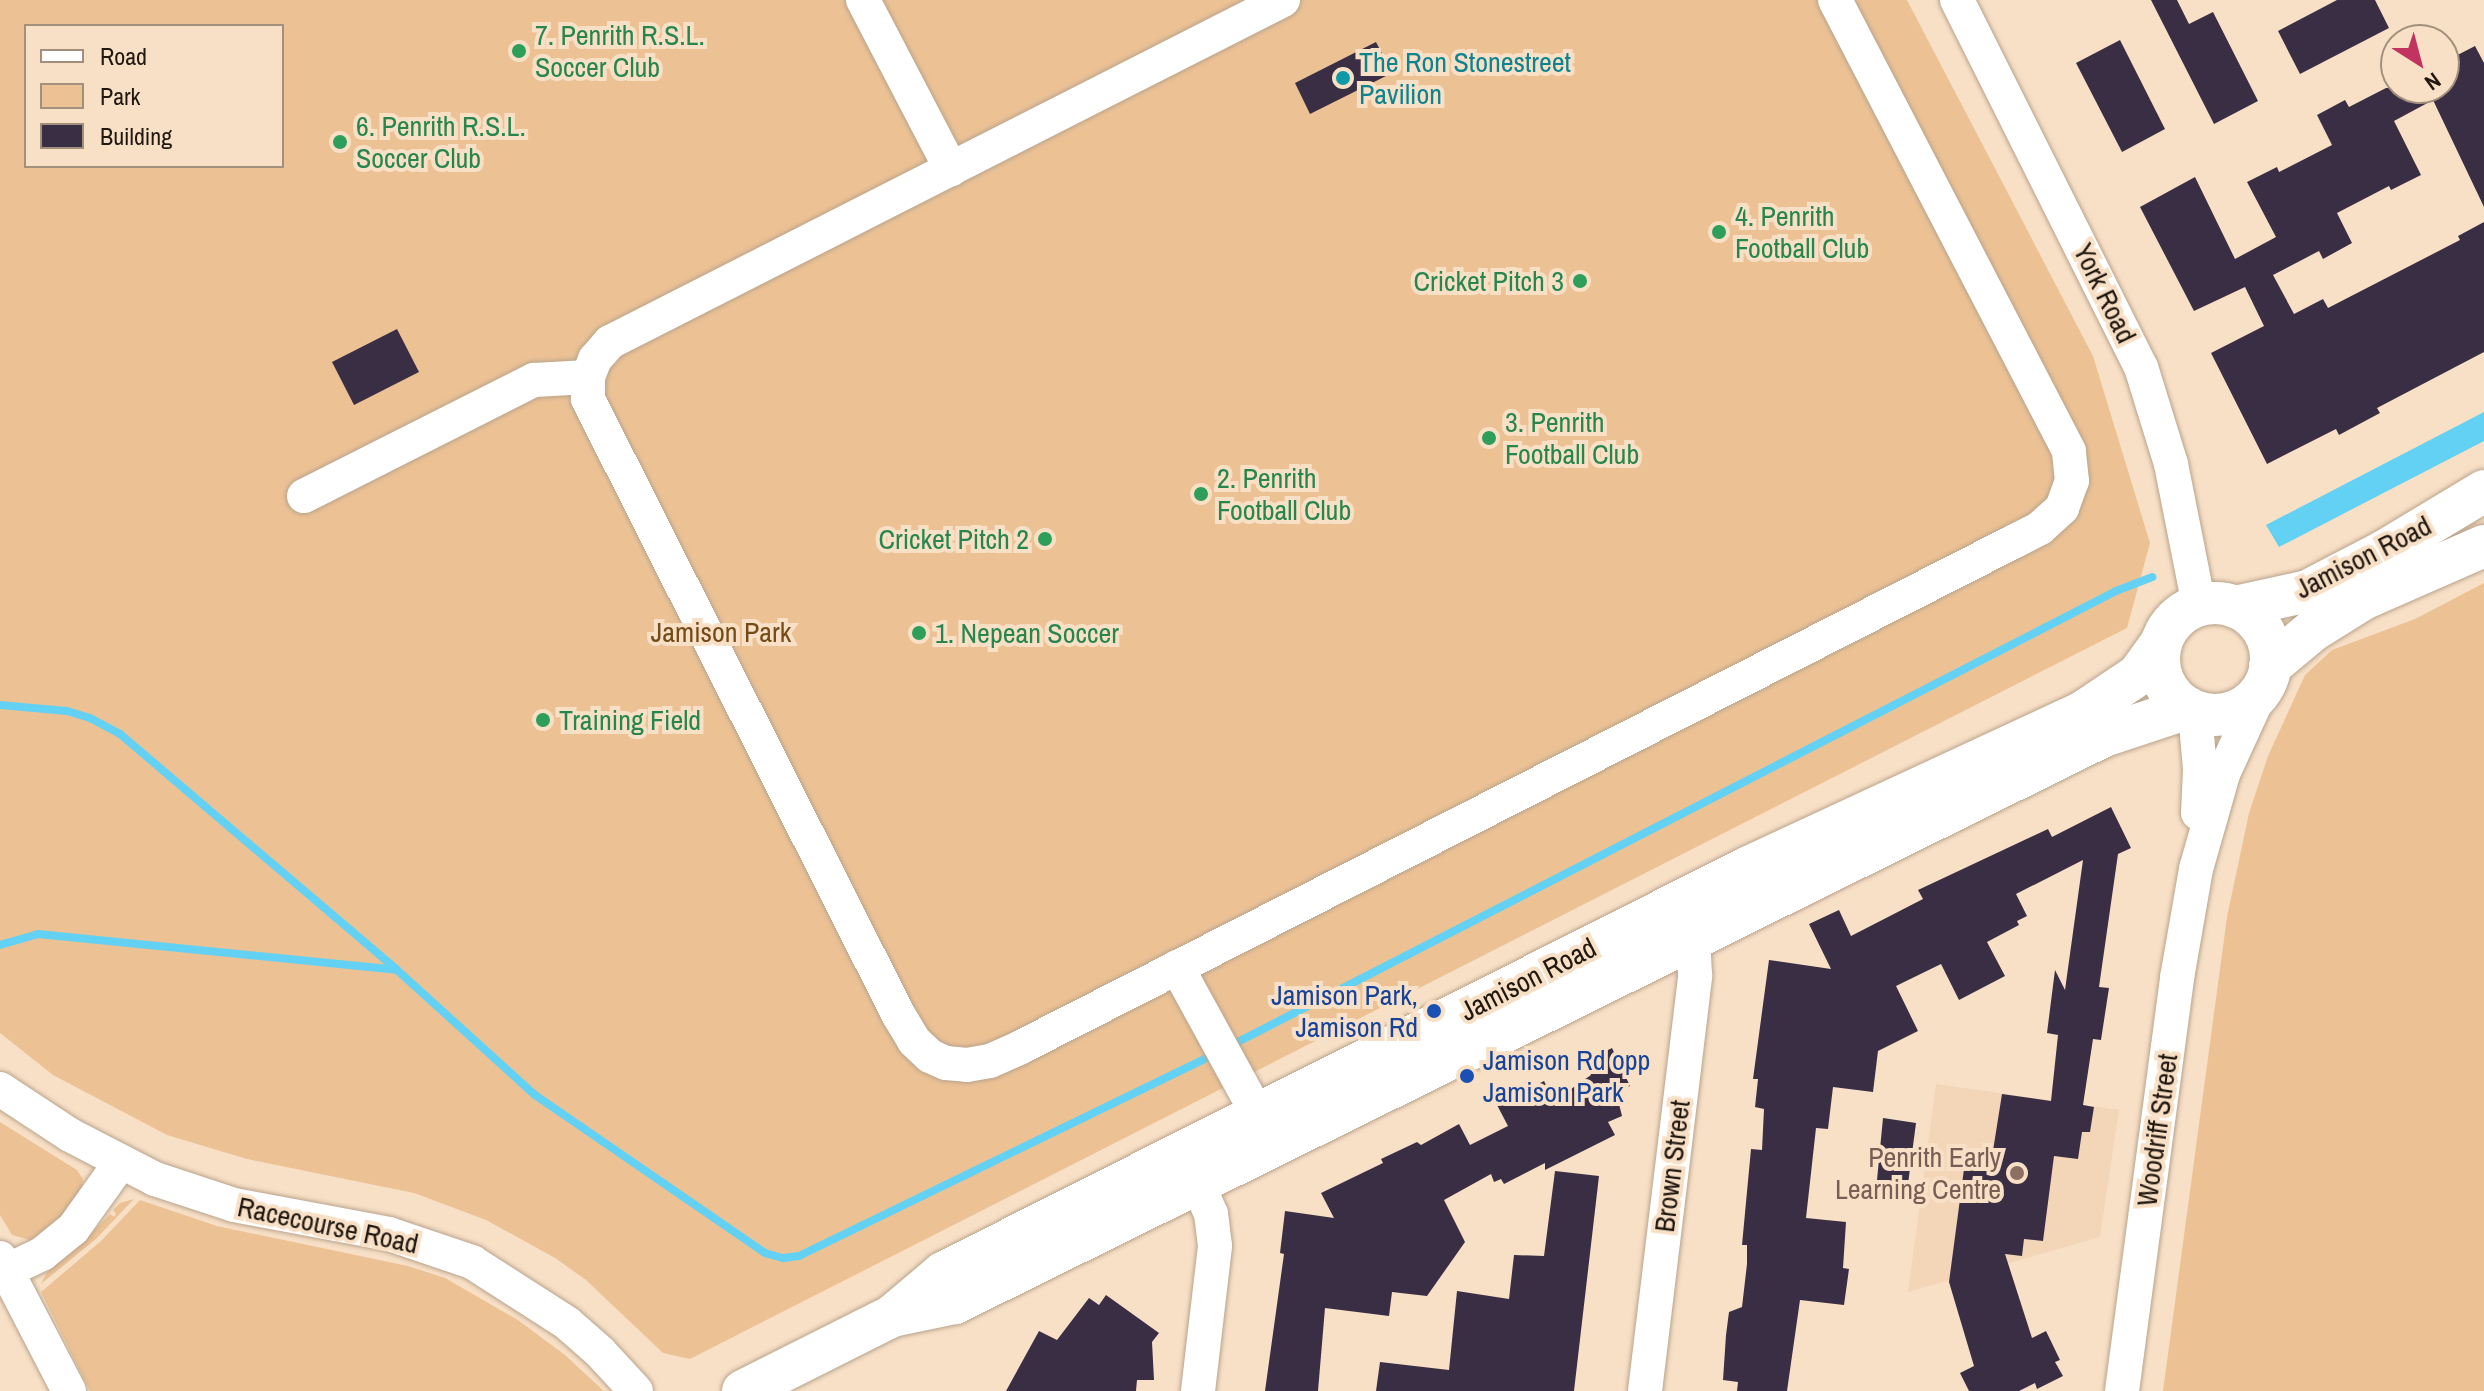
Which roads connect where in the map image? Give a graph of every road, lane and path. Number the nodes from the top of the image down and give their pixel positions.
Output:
1 (863, 0) edge
2 (1283, 0) edge
3 (1835, 0) edge
4 (1957, 0) edge
5 (951, 169) junction
6 (588, 377) junction
7 (2484, 491) edge
8 (304, 496) dead end
9 (2484, 546) edge
10 (2217, 606) junction
11 (2161, 643) junction
12 (2265, 679) junction
13 (2192, 710) junction
14 (2196, 869) junction
15 (1693, 940) junction
16 (1177, 967) junction
17 (0, 1089) edge
18 (1258, 1115) junction
19 (120, 1163) junction
20 (1198, 1185) junction
21 (2, 1268) edge
22 (892, 1316) junction
23 (69, 1391) edge
24 (636, 1391) edge
25 (743, 1391) edge
26 (1198, 1391) edge
27 (1645, 1391) edge
28 (2122, 1391) edge

1 - 5 street
2 - 5 street
3 - 16 street
4 - 10 street, York Road
5 - 6 street
6 - 8 street
6 - 16 street
7 - 10 main road, Jamison Road
9 - 12 main road, Jamison Road
10 - 11 main road
10 - 12 main road
11 - 13 main road
11 - 18 main road, Jamison Road
12 - 13 main road
12 - 14 street, Woodriff Street
13 - 14 street, Woodriff Street
13 - 15 main road, Jamison Road
14 - 28 street, Woodriff Street
15 - 20 main road, Jamison Road
15 - 27 street, Brown Street
16 - 18 street
17 - 19 street, Racecourse Road
18 - 22 main road, Jamison Road
19 - 21 street
19 - 24 street, Racecourse Road
20 - 22 main road, Jamison Road
20 - 26 street
21 - 23 street
22 - 25 main road, Jamison Road

